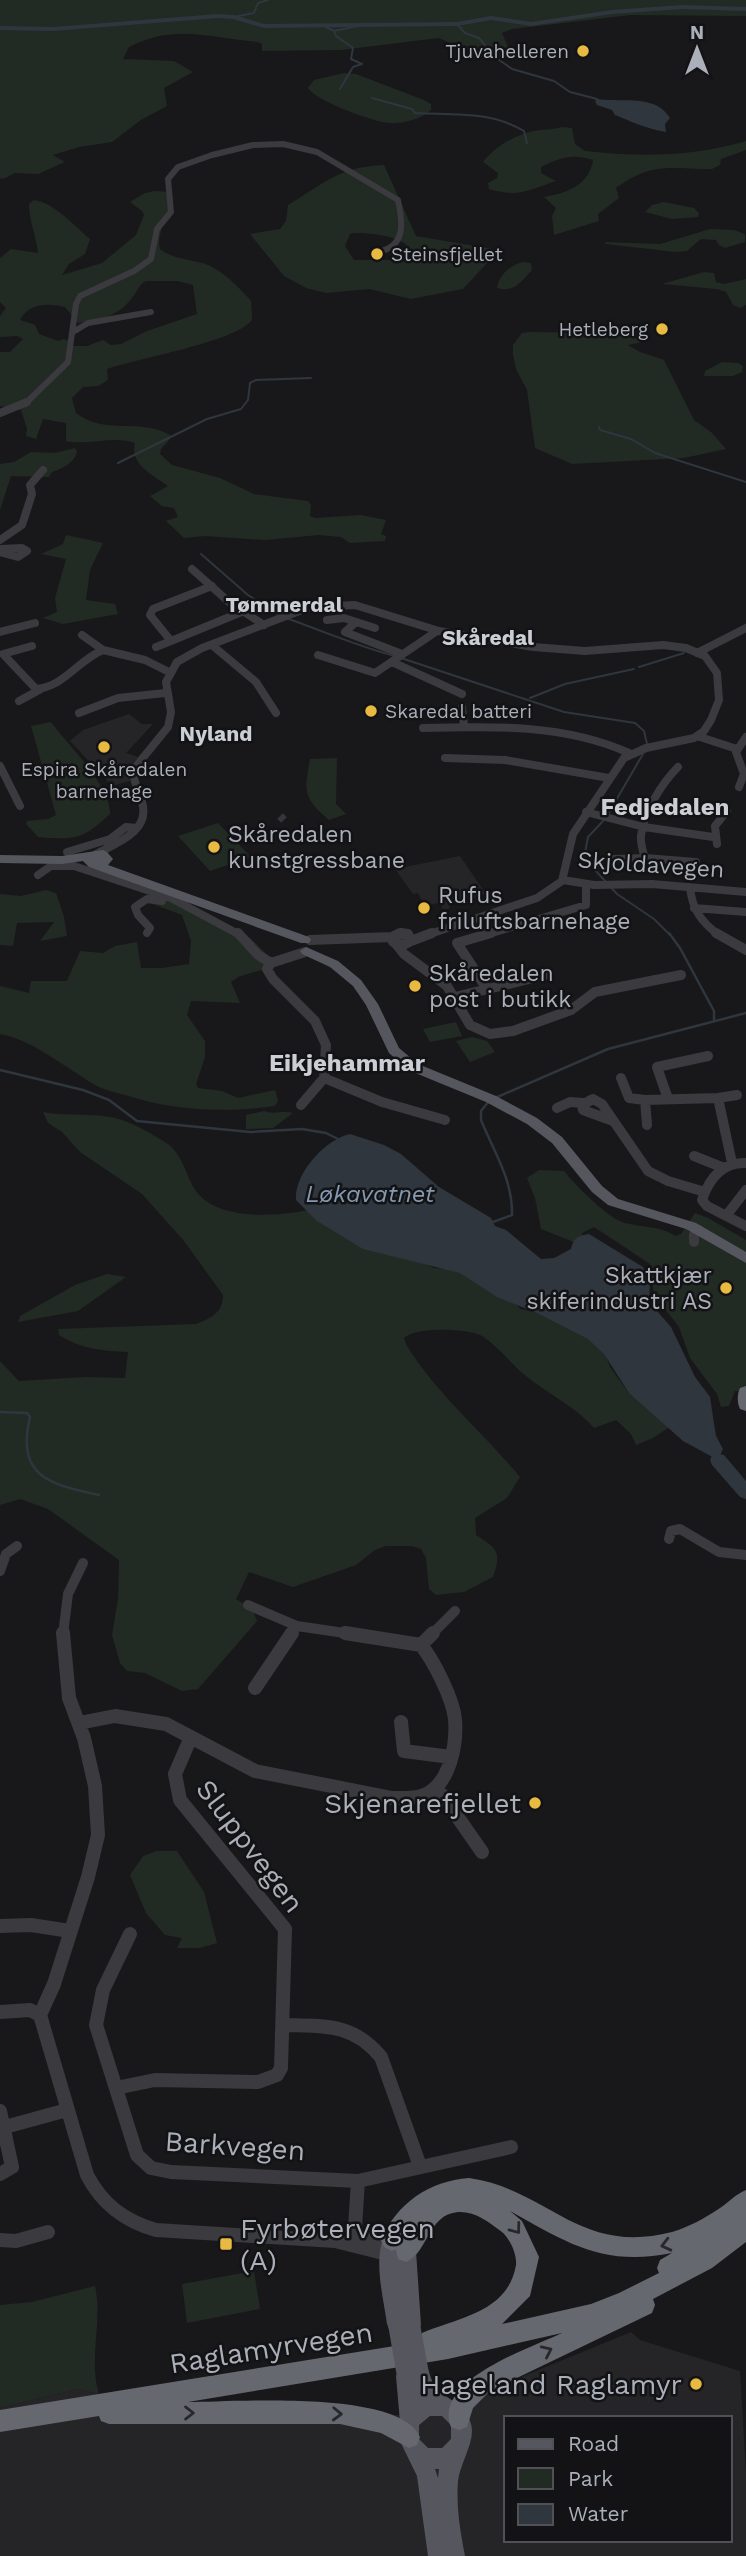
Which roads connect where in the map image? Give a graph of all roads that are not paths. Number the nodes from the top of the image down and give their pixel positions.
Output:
1 (378, 252) dead end
2 (151, 312) dead end
3 (73, 332) junction
4 (0, 413) edge
5 (43, 470) dead end
6 (0, 540) edge
7 (192, 569) dead end
8 (212, 586) junction
9 (244, 611) junction
10 (327, 620) dead end
11 (356, 622) junction
12 (35, 623) dead end
13 (264, 625) junction
14 (375, 628) dead end
15 (745, 629) edge
16 (437, 631) junction
17 (0, 632) edge
18 (82, 635) dead end
19 (171, 641) junction
20 (32, 646) dead end
21 (213, 646) junction
22 (156, 647) dead end
23 (103, 650) junction
24 (697, 653) junction
25 (402, 654) junction
26 (2, 655) edge
27 (318, 655) dead end
28 (392, 662) junction
29 (169, 672) junction
30 (41, 690) junction
31 (165, 693) junction
32 (454, 693) dead end
33 (19, 701) dead end
34 (462, 707) dead end
35 (79, 713) dead end
36 (276, 713) dead end
37 (464, 726) junction
38 (423, 728) dead end
39 (700, 737) junction
40 (746, 737) edge
41 (737, 749) junction
42 (629, 753) junction
43 (445, 758) dead end
44 (0, 766) edge
45 (678, 767) dead end
46 (609, 778) junction
47 (739, 787) dead end
48 (12, 791) junction
49 (2, 793) dead end
50 (20, 806) dead end
51 (727, 811) dead end
52 (586, 812) junction
53 (644, 827) junction
54 (137, 828) junction
55 (64, 856) junction
56 (645, 858) junction
57 (0, 859) edge
58 (98, 859) junction
59 (613, 859) dead end
60 (696, 862) dead end
61 (38, 875) dead end
62 (563, 880) junction
63 (586, 885) junction
64 (690, 887) junction
65 (746, 892) edge
66 (694, 908) junction
67 (746, 912) edge
68 (220, 925) junction
69 (147, 933) dead end
70 (409, 939) junction
71 (394, 941) junction
72 (306, 946) junction
73 (746, 950) edge
74 (410, 957) junction
75 (271, 963) junction
76 (545, 975) dead end
77 (681, 975) dead end
78 (654, 980) junction
79 (487, 989) junction
80 (660, 991) dead end
81 (455, 997) junction
82 (708, 1056) dead end
83 (324, 1078) junction
84 (621, 1078) dead end
85 (737, 1095) dead end
86 (718, 1098) junction
87 (668, 1099) junction
88 (646, 1100) junction
89 (301, 1105) dead end
90 (557, 1108) dead end
91 (445, 1119) dead end
92 (647, 1125) dead end
93 (694, 1156) dead end
94 (746, 1163) edge
95 (728, 1166) junction
96 (746, 1190) edge
97 (705, 1192) junction
98 (726, 1216) junction
99 (746, 1226) edge
100 (746, 1258) edge
101 (746, 1392) edge
102 (746, 1405) edge
103 (669, 1539) dead end
104 (18, 1546) dead end
105 (746, 1555) edge
106 (83, 1563) dead end
107 (0, 1571) edge
108 (248, 1605) dead end
109 (455, 1611) dead end
110 (297, 1626) junction
111 (421, 1645) junction
112 (255, 1688) dead end
113 (401, 1722) dead end
114 (79, 1723) junction
115 (191, 1737) junction
116 (451, 1757) junction
117 (435, 1789) junction
118 (482, 1852) dead end
119 (0, 1926) edge
120 (70, 1931) junction
121 (130, 1934) dead end
122 (0, 2012) edge
123 (40, 2015) junction
124 (284, 2025) junction
125 (116, 2088) junction
126 (67, 2110) junction
127 (0, 2111) edge
128 (5, 2127) junction
129 (511, 2147) dead end
130 (419, 2166) junction
131 (6, 2171) edge
132 (358, 2181) junction
133 (746, 2200) edge
134 (746, 2213) edge
135 (746, 2229) edge
136 (48, 2232) dead end
137 (0, 2240) edge
138 (354, 2243) junction
139 (396, 2249) junction
140 (705, 2260) junction
141 (549, 2324) junction
142 (369, 2362) junction
143 (413, 2375) junction
144 (440, 2405) junction
145 (72, 2410) junction
146 (459, 2419) junction
147 (0, 2421) edge
148 (412, 2436) junction
149 (456, 2449) junction
150 (439, 2556) edge
151 (454, 2556) edge

1 - 3 street
2 - 3 street
3 - 4 street
5 - 6 street
7 - 8 street
8 - 9 street
8 - 19 street
9 - 13 street
9 - 19 street
10 - 11 street
11 - 14 street
11 - 25 street
12 - 17 street
13 - 16 street
13 - 21 street
15 - 24 street
16 - 24 street
16 - 25 street
18 - 23 street
19 - 22 street
20 - 26 street
21 - 29 street
21 - 36 street
23 - 29 street
23 - 30 street
24 - 39 street
25 - 28 street
26 - 30 street
27 - 28 street
28 - 32 street
29 - 31 street
30 - 33 street
31 - 35 street
31 - 54 street
34 - 37 street
37 - 38 street
37 - 42 street
39 - 41 street
39 - 42 street
40 - 41 street
41 - 47 street
42 - 46 street
43 - 46 street
44 - 48 street
45 - 53 street
46 - 52 street
48 - 49 street
48 - 50 street
51 - 53 street
52 - 53 street
52 - 62 street
53 - 56 street
54 - 55 street
54 - 58 street
55 - 57 main road
55 - 58 main road
56 - 59 street
56 - 60 street
58 - 72 main road
61 - 68 street
62 - 63 street, Skjoldavegen
62 - 70 street, Skjoldavegen
63 - 64 street, Skjoldavegen
63 - 79 street
64 - 65 street, Skjoldavegen
64 - 66 street
66 - 67 street
66 - 73 street
68 - 69 street
68 - 75 street
70 - 71 street, Skjoldavegen
70 - 74 street
71 - 72 street
71 - 74 street
72 - 75 street
72 - 100 main road
74 - 81 street
75 - 83 street
76 - 79 street
77 - 78 street
78 - 80 street
78 - 81 street
79 - 81 street
82 - 87 street
83 - 89 street
83 - 91 street
84 - 88 street
85 - 86 street
86 - 87 street
86 - 95 street
87 - 88 street
88 - 92 street
90 - 97 street
93 - 95 street
94 - 95 street
95 - 97 street
96 - 98 street
97 - 98 street
98 - 99 street
101 - 102 highway
103 - 105 street
104 - 107 street
106 - 114 street
108 - 110 street
109 - 111 street
110 - 111 street
110 - 112 street
111 - 116 street
113 - 116 street
114 - 115 street
114 - 120 street
115 - 117 street
115 - 124 street, Sluppvegen
116 - 117 street
117 - 118 street
119 - 120 street
120 - 123 street
121 - 125 street, Barkvegen
122 - 123 street
123 - 126 street
124 - 125 street, Sluppvegen
124 - 130 street
125 - 132 street, Barkvegen
126 - 128 street
126 - 138 street
127 - 128 street
128 - 131 street
129 - 130 street, Barkvegen
130 - 132 street, Barkvegen
132 - 138 street
133 -> 139 highway
134 - 141 highway
135 - 140 highway
136 - 137 street
138 - 139 street
139 -> 142 highway
139 - 143 main road, bridge
140 - 141 highway
146 -> 140 highway
141 - 142 highway, Raglamyrvegen
142 - 145 highway, Raglamyrvegen
143 - 144 main road
143 - 148 main road
144 - 146 main road
144 - 148 main road
145 - 147 highway, Raglamyrvegen
145 -> 148 highway
146 - 149 main road
148 - 149 main road
148 - 150 main road
149 - 151 main road

